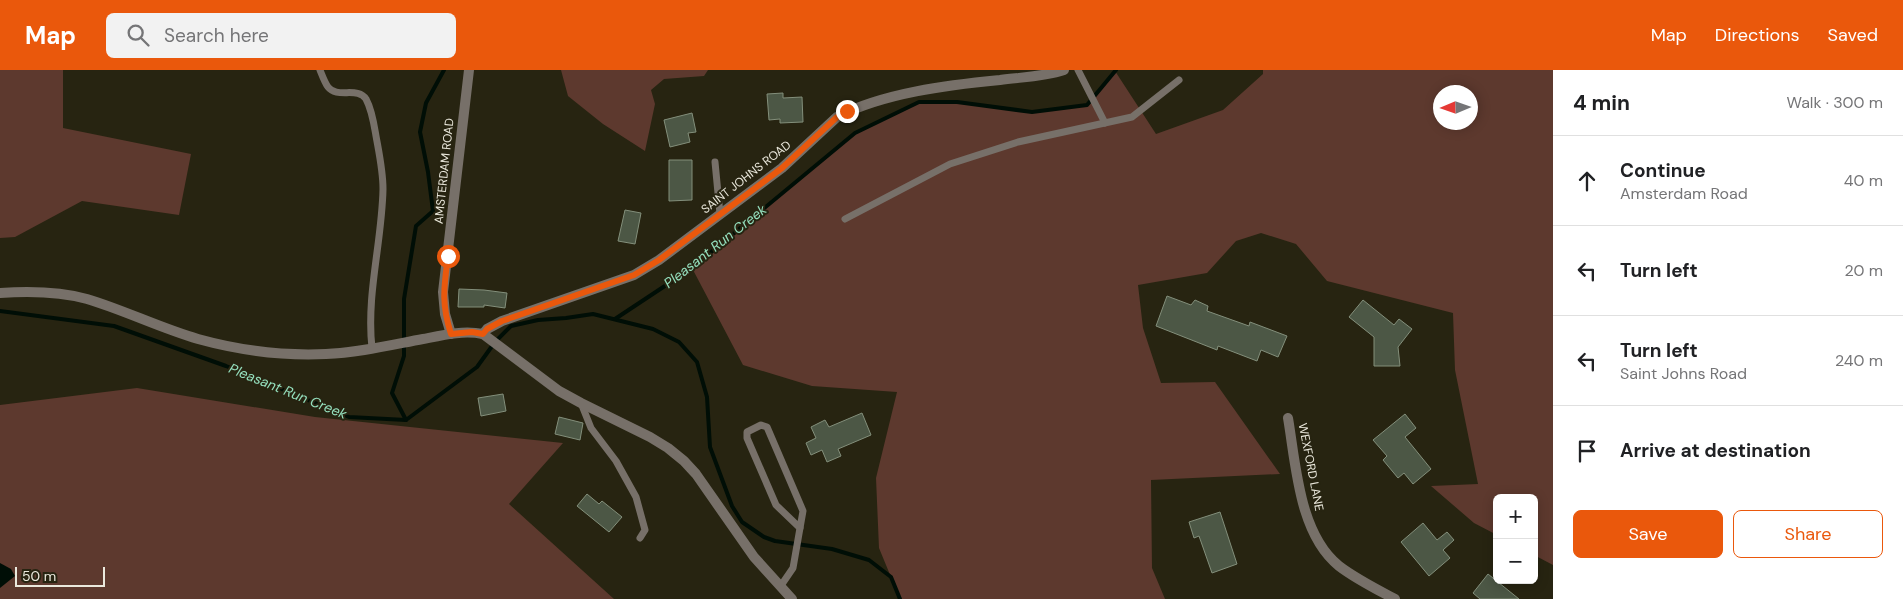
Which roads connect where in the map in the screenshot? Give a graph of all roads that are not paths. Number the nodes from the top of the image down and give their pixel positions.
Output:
1 (320, 70) edge
2 (469, 70) edge
3 (1064, 70) edge
4 (1078, 70) edge
5 (1179, 80) dead end
6 (1105, 123) junction
7 (715, 162) dead end
8 (720, 214) junction
9 (845, 219) dead end
10 (0, 293) edge
11 (451, 334) junction
12 (487, 336) junction
13 (372, 348) junction
14 (581, 403) junction
15 (1288, 418) dead end
16 (799, 531) junction
17 (640, 538) dead end
18 (780, 587) junction
19 (792, 599) edge
20 (1395, 599) edge

1 - 13 lane
2 - 11 street, AMSTERDAM ROAD
3 - 8 street, SAINT JOHNS ROAD
4 - 6 lane
5 - 6 lane
6 - 9 lane
7 - 8 lane
8 - 12 street, SAINT JOHNS ROAD
10 - 13 street
11 - 12 street
11 - 13 street
12 - 14 street
14 - 17 lane
14 - 18 street
15 - 20 street, WEXFORD LANE
16 - 16 lane
16 - 18 lane
18 - 19 street

